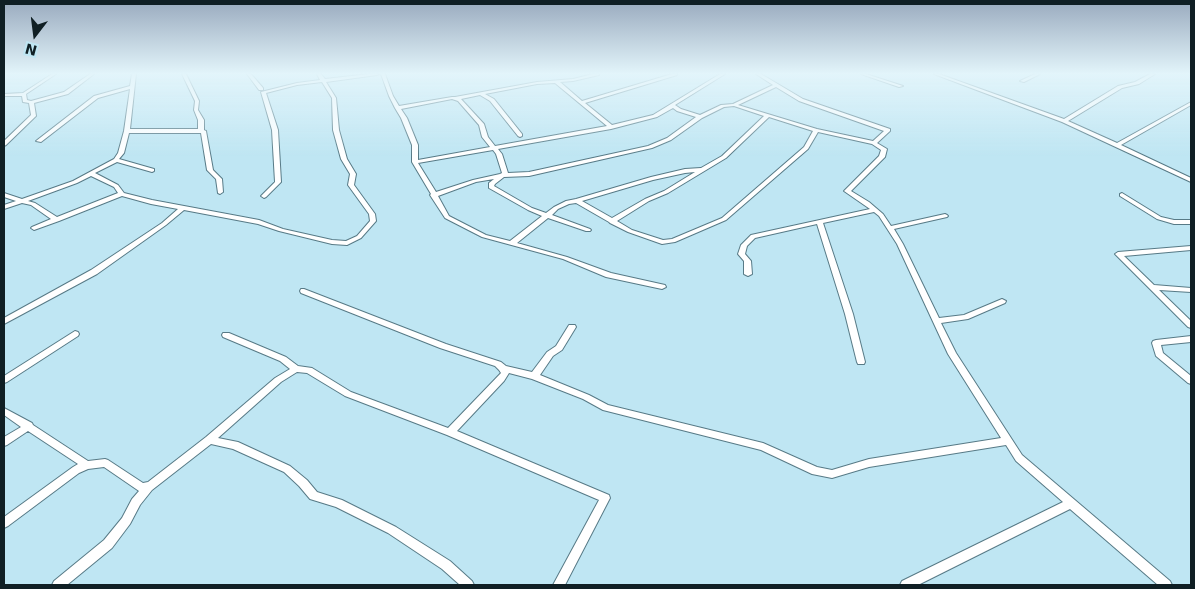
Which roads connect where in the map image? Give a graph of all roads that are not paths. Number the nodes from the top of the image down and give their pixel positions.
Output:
1 (28, 101) edge
2 (90, 101) edge
3 (131, 101) edge
4 (198, 101) edge
5 (266, 101) edge
6 (334, 101) edge
7 (394, 101) edge
8 (436, 101) edge
9 (461, 101) edge
10 (493, 101) edge
11 (586, 101) edge
12 (679, 101) edge
13 (741, 101) edge
14 (805, 101) edge
15 (1011, 101) edge
16 (1096, 101) edge
17 (31, 102) joint
18 (581, 103) joint
19 (1191, 103) edge
20 (734, 105) junction
21 (673, 106) junction
22 (397, 108) junction
23 (768, 116) junction
24 (700, 117) junction
25 (1064, 121) junction
26 (611, 127) junction
27 (201, 130) junction
28 (816, 130) junction
29 (127, 131) junction
30 (520, 135) dead end
31 (38, 141) dead end
32 (874, 143) junction
33 (4, 144) edge
34 (1118, 145) junction
35 (496, 147) junction
36 (116, 160) junction
37 (415, 162) junction
38 (152, 170) dead end
39 (703, 170) junction
40 (92, 174) junction
41 (504, 175) junction
42 (1191, 180) edge
43 (220, 192) dead end
44 (122, 194) junction
45 (4, 195) edge
46 (433, 195) junction
47 (1122, 195) dead end
48 (264, 196) dead end
49 (24, 200) junction
50 (577, 201) junction
51 (4, 207) edge
52 (183, 208) junction
53 (875, 210) junction
54 (547, 215) junction
55 (945, 216) dead end
56 (57, 220) junction
57 (612, 222) junction
58 (819, 222) junction
59 (1191, 222) edge
60 (34, 228) dead end
61 (890, 228) junction
62 (588, 230) dead end
63 (511, 244) junction
64 (1191, 248) edge
65 (748, 274) dead end
66 (662, 287) dead end
67 (1155, 288) junction
68 (1191, 290) edge
69 (304, 291) dead end
70 (1002, 301) dead end
71 (4, 321) edge
72 (936, 321) junction
73 (1191, 325) edge
74 (572, 326) dead end
75 (75, 334) dead end
76 (226, 335) dead end
77 (1191, 339) edge
78 (860, 362) dead end
79 (503, 368) junction
80 (296, 369) junction
81 (534, 376) junction
82 (4, 380) edge
83 (1191, 381) edge
84 (4, 411) edge
85 (29, 426) junction
86 (450, 432) junction
87 (209, 440) junction
88 (1008, 441) junction
89 (4, 442) edge
90 (87, 465) junction
91 (148, 488) dead end
92 (1070, 504) junction
93 (4, 523) edge
94 (58, 585) edge
95 (468, 585) edge
96 (559, 585) edge
97 (906, 585) edge
98 (1166, 585) edge

1 - 17 street
2 - 31 street
3 - 29 street
4 - 27 street
5 - 48 street
6 - 52 street
7 - 22 street
8 - 22 street
9 - 35 street
10 - 30 street
11 - 18 street
12 - 21 street
13 - 20 street
14 - 32 street
15 - 25 street
16 - 25 street
17 - 33 street
18 - 26 street
19 - 34 street
20 - 23 street
20 - 24 street
21 - 24 street
21 - 26 street
22 - 37 street
23 - 28 street
23 - 39 street
24 - 41 street
25 - 34 street
26 - 35 street
27 - 29 street
27 - 43 street
28 - 32 street
28 - 57 street
29 - 36 street
32 - 53 street
34 - 42 street
35 - 37 street
35 - 41 street
36 - 38 street
36 - 40 street
37 - 46 street
39 - 50 street
39 - 57 street
40 - 44 street
40 - 49 street
41 - 46 street
41 - 54 street
44 - 52 street
44 - 56 street
45 - 49 street
46 - 63 street
47 - 59 street
49 - 51 street
49 - 56 street
50 - 54 street
50 - 57 street
52 - 71 street
53 - 58 street
53 - 61 street
54 - 62 street
54 - 63 street
55 - 61 street
56 - 60 street
58 - 65 street
58 - 78 street
61 - 72 street
63 - 66 street
64 - 67 street
67 - 68 street
67 - 73 street
69 - 79 street
70 - 72 street
72 - 88 street
74 - 81 street
75 - 82 street
76 - 80 street
77 - 83 street
79 - 81 street
79 - 86 street
80 - 86 street
80 - 87 street
81 - 88 street
84 - 85 street
85 - 89 street
85 - 90 street
86 - 96 street
87 - 90 street
87 - 95 street
88 - 92 street
90 - 93 street
91 - 94 street
92 - 97 street
92 - 98 street

